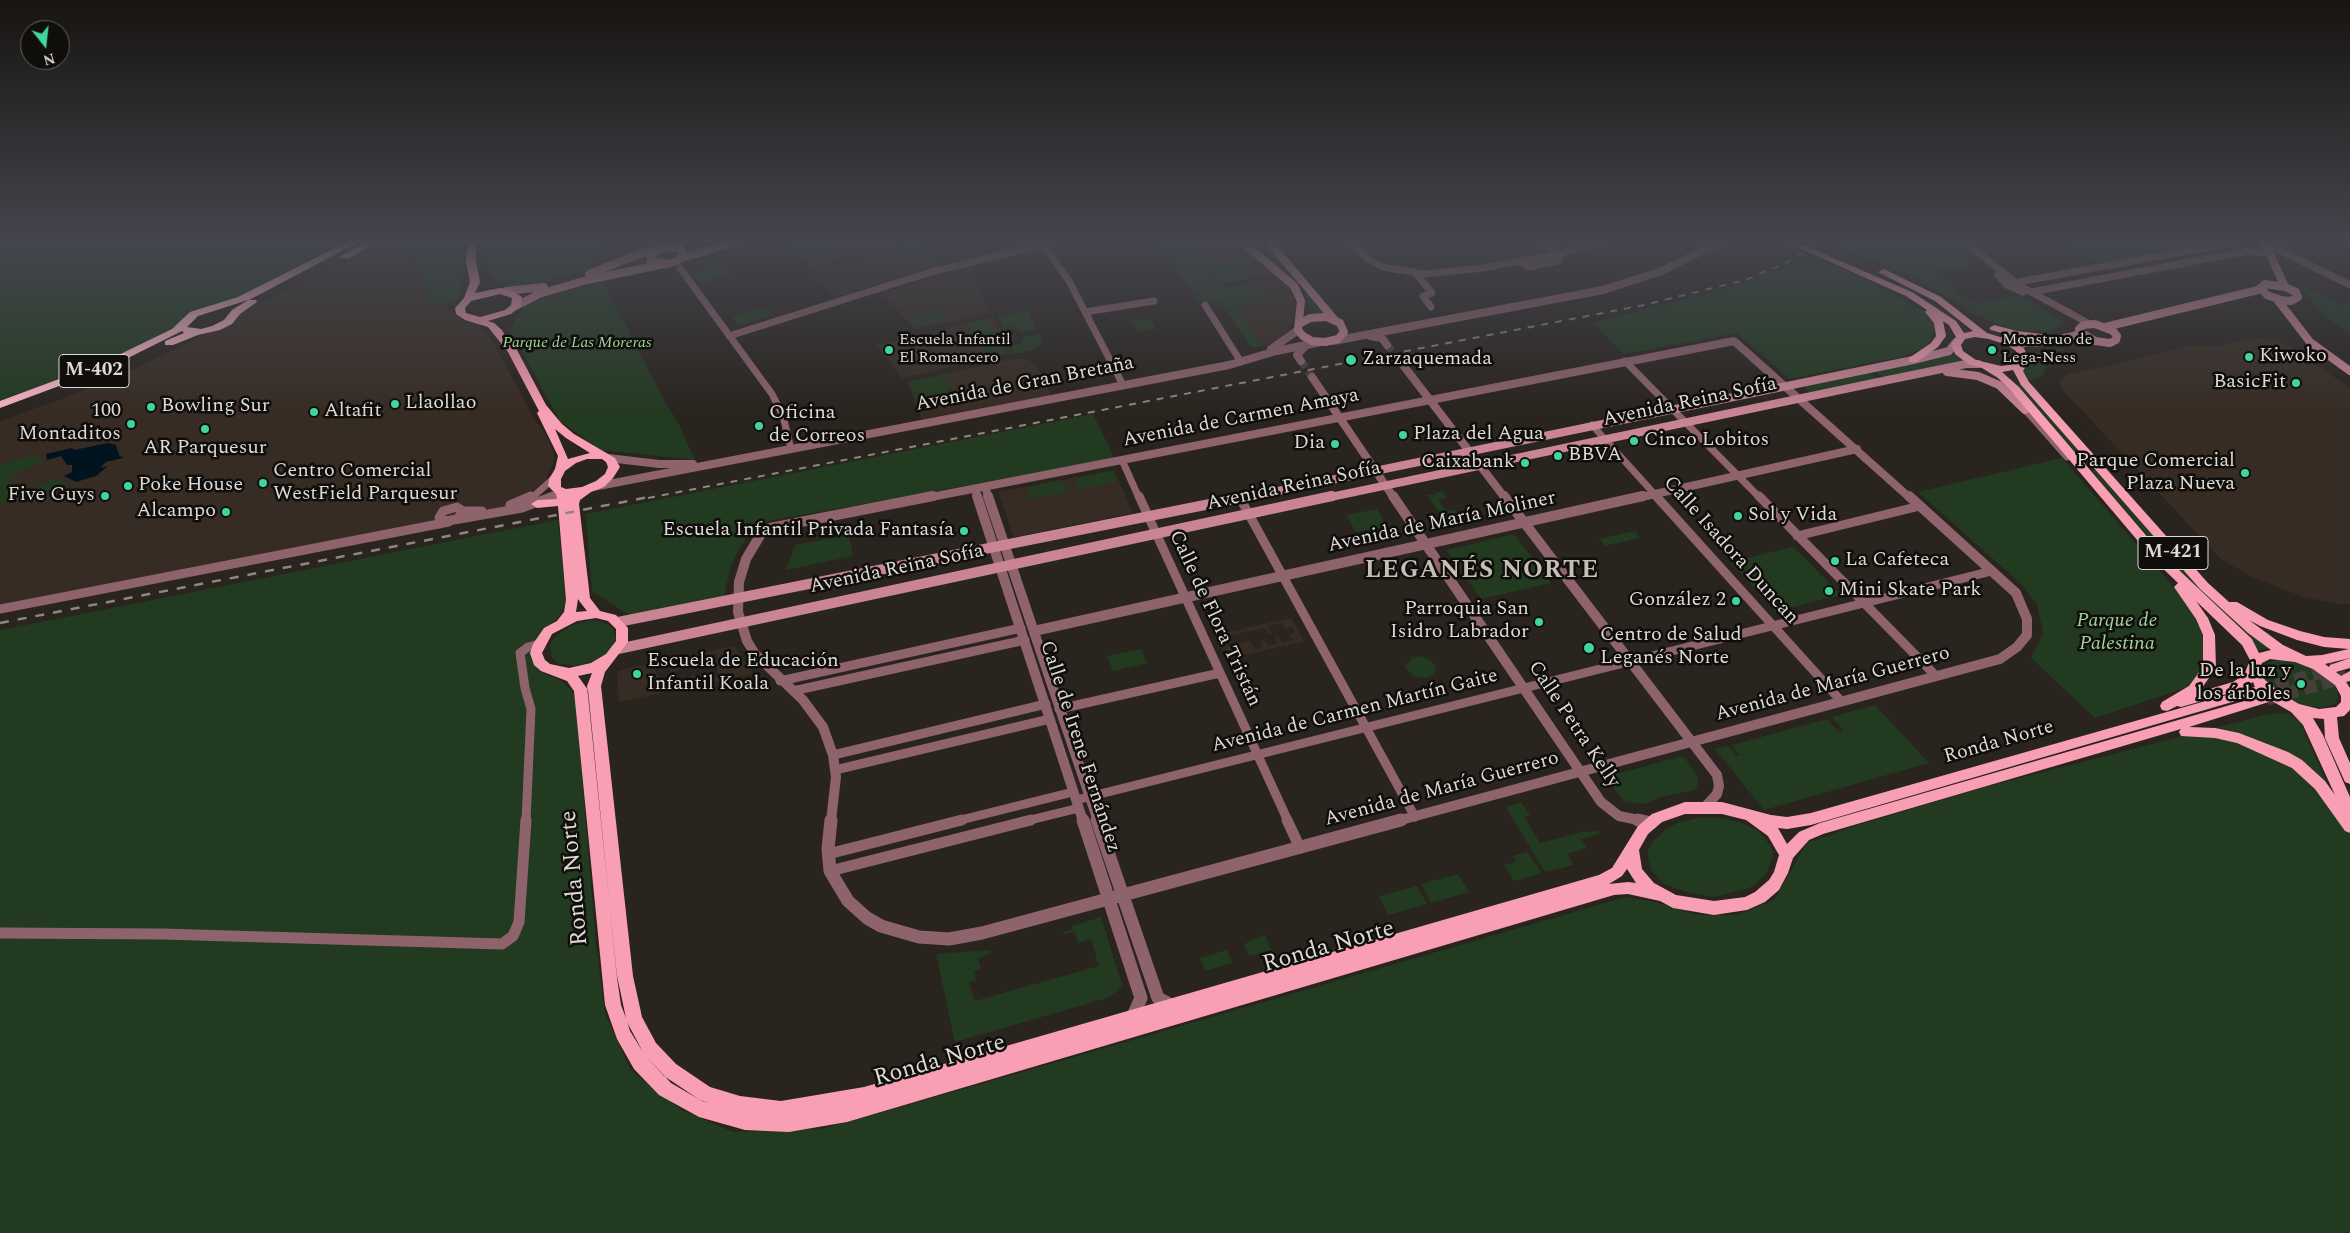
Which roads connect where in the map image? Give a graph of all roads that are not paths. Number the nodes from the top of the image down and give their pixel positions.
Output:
1 (237, 301) edge
2 (255, 301) edge
3 (467, 301) edge
4 (516, 301) edge
5 (526, 301) edge
6 (703, 301) edge
7 (840, 301) edge
8 (1079, 301) edge
9 (1154, 301) dead end
10 (1300, 301) edge
11 (1320, 301) edge
12 (1427, 301) edge
13 (1548, 301) edge
14 (1910, 301) edge
15 (1919, 301) edge
16 (1939, 301) edge
17 (2039, 301) edge
18 (2047, 301) edge
19 (2211, 301) edge
20 (2235, 301) edge
21 (2275, 301) edge
22 (2291, 301) edge
23 (1205, 306) dead end
24 (1949, 306) junction
25 (1432, 307) dead end
26 (215, 308) junction
27 (513, 308) junction
28 (1085, 312) junction
29 (233, 315) junction
30 (476, 320) junction
31 (1334, 320) junction
32 (2090, 324) junction
33 (183, 326) junction
34 (1299, 327) junction
35 (2105, 327) junction
36 (1344, 328) junction
37 (2080, 329) junction
38 (195, 332) junction
39 (2115, 333) junction
40 (1365, 335) junction
41 (1984, 335) junction
42 (729, 336) junction
43 (2058, 339) junction
44 (1959, 340) junction
45 (2004, 340) junction
46 (1333, 341) junction
47 (2095, 341) junction
48 (1321, 342) junction
49 (1387, 345) tunnel mouth
50 (1306, 346) junction
51 (512, 350) junction
52 (1262, 355) junction
53 (1913, 360) junction
54 (1301, 361) dead end
55 (1400, 361) tunnel mouth
56 (1625, 361) junction
57 (1241, 362) junction
58 (2021, 362) junction
59 (1983, 366) junction
60 (2350, 366) edge
61 (2350, 371) edge
62 (1926, 372) junction
63 (1312, 376) tunnel mouth
64 (1123, 385) junction
65 (2015, 389) junction
66 (1793, 392) junction
67 (1428, 400) junction
68 (0, 405) edge
69 (541, 406) junction
70 (1672, 409) junction
71 (2025, 410) junction
72 (0, 414) edge
73 (1340, 417) junction
74 (1686, 423) junction
75 (1592, 425) junction
76 (1605, 439) junction
77 (791, 449) junction
78 (1857, 450) junction
79 (1468, 451) junction
80 (606, 457) junction
81 (2067, 458) joint
82 (1122, 460) junction
83 (734, 461) junction
84 (1479, 466) junction
85 (1376, 470) junction
86 (559, 472) junction
87 (1738, 476) junction
88 (1386, 485) junction
89 (985, 487) junction
90 (589, 488) junction
91 (975, 489) junction
92 (2102, 492) junction
93 (1655, 494) junction
94 (563, 497) junction
95 (1240, 498) junction
96 (537, 504) joint
97 (1920, 506) junction
98 (463, 511) junction
99 (1249, 514) junction
100 (439, 517) junction
101 (1148, 517) junction
102 (452, 521) junction
103 (1523, 523) junction
104 (422, 527) junction
105 (1155, 533) junction
106 (1797, 536) junction
107 (1427, 544) junction
108 (1000, 547) junction
109 (2158, 557) junction
110 (2178, 558) junction
111 (1006, 565) junction
112 (1992, 570) junction
113 (1283, 576) junction
114 (1185, 598) junction
115 (1862, 602) junction
116 (1, 609) edge
117 (739, 611) junction
118 (596, 614) junction
119 (563, 621) junction
120 (618, 622) junction
121 (1772, 625) junction
122 (1021, 628) junction
123 (1034, 631) junction
124 (1025, 640) junction
125 (539, 644) junction
126 (2350, 644) edge
127 (915, 651) junction
128 (2350, 654) edge
129 (612, 655) junction
130 (2301, 658) junction
131 (1630, 661) junction
132 (918, 664) junction
133 (2350, 664) edge
134 (2255, 665) junction
135 (2335, 668) tunnel mouth
136 (557, 672) junction
137 (1220, 672) junction
138 (1936, 676) junction
139 (780, 681) junction
140 (1524, 688) junction
141 (2349, 688) edge
142 (793, 692) junction
143 (1841, 700) junction
144 (1046, 704) junction
145 (2167, 706) junction
146 (2294, 707) junction
147 (1059, 709) junction
148 (2340, 714) edge
149 (1050, 719) junction
150 (1366, 727) junction
151 (2186, 732) junction
152 (2108, 733) junction
153 (1692, 742) junction
154 (2101, 748) junction
155 (1257, 754) junction
156 (833, 755) junction
157 (835, 770) junction
158 (1581, 772) junction
159 (2350, 778) edge
160 (1088, 796) junction
161 (1076, 800) junction
162 (1705, 807) junction
163 (2350, 813) edge
164 (1751, 816) junction
165 (1415, 817) junction
166 (1651, 823) junction
167 (2350, 827) edge
168 (1300, 848) junction
169 (1632, 850) junction
170 (828, 854) junction
171 (1786, 855) junction
172 (830, 871) junction
173 (1122, 895) junction
174 (1660, 895) junction
175 (1108, 899) junction
176 (0, 933) edge
177 (1171, 1005) junction
178 (1133, 1016) junction

1 - 26 highway
2 - 29 highway
3 - 30 main road, Avenida de Gran Bretaña
4 - 27 main road
5 - 27 main road
6 - 42 street
7 - 42 street
8 - 28 street
9 - 28 street
10 - 34 main road
11 - 31 main road
12 - 25 street
13 - 40 street
14 - 53 main road
15 - 44 main road
16 - 24 main road, M-421
17 - 37 street
18 - 32 street
19 - 35 main road
20 - 39 main road
21 - 61 main road
22 - 60 main road
23 - 57 street
24 - 41 main road, M-421
24 - 43 main road
26 - 29 highway
26 - 33 highway
27 - 30 main road
27 - 51 main road, Avenida de Gran Bretaña
28 - 64 street
29 - 38 highway
30 - 51 main road, Avenida de Gran Bretaña
31 - 34 main road
31 - 36 main road
32 - 35 main road
32 - 37 main road
33 - 38 highway
33 - 68 highway, M-402
34 - 48 main road
34 - 52 street
35 - 39 main road
36 - 40 street
36 - 46 main road
37 - 43 main road
37 - 47 main road
38 - 72 highway, M-402
39 - 47 main road
40 - 46 street
40 - 49 street
41 - 44 main road, M-421
41 - 45 main road, M-421
42 - 77 street
43 - 45 main road
44 - 53 main road, Avenida Reina Sofía
44 - 59 main road, M-421
45 - 58 main road, M-421
46 - 48 main road
47 - 58 main road
48 - 50 street, Avenida de Gran Bretaña
50 - 52 street, Avenida de Gran Bretaña
50 - 54 street
51 - 69 main road, Avenida de Gran Bretaña
52 - 57 street, Avenida de Gran Bretaña
53 - 66 main road, Avenida Reina Sofía
55 - 67 street
56 - 66 street, Avenida de Carmen Amaya
56 - 67 street, Avenida de Carmen Amaya
56 - 70 street
57 - 64 street, Avenida de Gran Bretaña
58 - 59 main road
58 - 110 main road, M-421
59 - 62 main road, Avenida Reina Sofía
59 - 65 main road, M-421
62 - 66 main road, Avenida Reina Sofía
62 - 71 main road
63 - 73 street, Calle Petra Kelly
64 - 77 street, Avenida de Gran Bretaña
65 - 71 street, M-421
65 - 92 main road, M-421
66 - 70 main road, Avenida Reina Sofía
66 - 74 main road, Avenida Reina Sofía
66 - 78 street, Avenida de María Guerrero
67 - 73 street, Avenida de Carmen Amaya
67 - 79 street
69 - 80 main road, Avenida de Gran Bretaña
69 - 86 main road, Avenida de Gran Bretaña
70 - 74 street
70 - 75 main road, Avenida Reina Sofía
71 - 81 street, M-421
73 - 82 street, Avenida de Carmen Amaya
73 - 85 street, Calle Petra Kelly
74 - 76 main road, Avenida Reina Sofía
74 - 87 street
75 - 76 street, Calle Isadora Duncan
75 - 79 main road, Avenida Reina Sofía
76 - 84 main road, Avenida Reina Sofía
76 - 93 street, Calle Isadora Duncan
77 - 83 street, Avenida de Gran Bretaña
78 - 87 street, Avenida de María Moliner
78 - 97 street, Avenida de María Guerrero
79 - 84 street
79 - 85 main road, Avenida Reina Sofía
80 - 83 street, Avenida de Gran Bretaña
80 - 86 main road
80 - 90 main road
81 - 92 main road, M-421
82 - 89 street, Avenida de Carmen Amaya
82 - 101 street, Calle de Flora Tristán
83 - 90 street, Avenida de Gran Bretaña
84 - 88 main road, Avenida Reina Sofía
84 - 103 street
85 - 88 street, Calle Petra Kelly
85 - 95 main road, Avenida Reina Sofía
86 - 94 main road
86 - 98 street
87 - 93 street, Avenida de María Moliner
87 - 106 street
88 - 99 main road, Avenida Reina Sofía
88 - 107 street, Calle Petra Kelly
89 - 91 street, Avenida de Carmen Amaya
89 - 108 street, Calle de Irene Fernández
90 - 94 main road
90 - 118 main road
91 - 108 street, Calle de Irene Fernández
91 - 117 street, Avenida de Carmen Amaya
92 - 109 main road, M-421
93 - 103 street, Avenida de María Moliner
93 - 121 street, Calle Isadora Duncan
94 - 96 main road
94 - 119 main road
95 - 99 street
95 - 101 main road, Avenida Reina Sofía
96 - 102 street
97 - 106 street
97 - 112 street, Avenida de María Guerrero
98 - 100 street
98 - 102 street
99 - 105 main road, Avenida Reina Sofía
99 - 113 street
100 - 102 street
100 - 104 street
101 - 105 street, Calle de Flora Tristán
101 - 108 main road, Avenida Reina Sofía
102 - 104 street
103 - 107 street, Avenida de María Moliner
103 - 131 street
104 - 116 street
105 - 111 main road, Avenida Reina Sofía
105 - 114 street, Calle de Flora Tristán
106 - 115 street
107 - 113 street, Avenida de María Moliner
107 - 140 street, Calle Petra Kelly
108 - 111 street, Calle de Irene Fernández
108 - 117 main road, Avenida Reina Sofía
109 - 134 main road, M-421
109 - 145 main road
110 - 126 main road
110 - 130 main road, M-421
111 - 117 main road, Avenida Reina Sofía
111 - 122 street, Calle de Irene Fernández
111 - 123 street, Calle de Irene Fernández
112 - 115 street, Avenida de Carmen Martín Gaite
112 - 138 street, Avenida de María Guerrero
113 - 114 street, Avenida de María Moliner
113 - 150 street
114 - 123 street, Avenida de María Moliner
114 - 137 street, Calle de Flora Tristán
115 - 121 street, Avenida de Carmen Martín Gaite
115 - 138 street
117 - 120 main road, Avenida Reina Sofía
117 - 129 main road, Avenida Reina Sofía
117 - 139 street, Avenida de María Guerrero
118 - 119 main road
118 - 120 main road
119 - 125 main road
120 - 129 main road, Ronda Norte
121 - 131 street, Avenida de Carmen Martín Gaite
121 - 143 street, Calle Isadora Duncan
122 - 124 street, Calle de Irene Fernández
122 - 127 street
123 - 147 street, Calle de Irene Fernández
124 - 132 street
124 - 144 street, Calle de Irene Fernández
125 - 136 main road, Ronda Norte
125 - 176 street
127 - 132 street
127 - 139 street
128 - 130 main road
129 - 136 main road
129 - 178 main road, Ronda Norte
130 - 134 main road, M-421
130 - 141 main road, M-421
131 - 140 street, Avenida de Carmen Martín Gaite
131 - 153 street
132 - 142 street
133 - 135 main road
134 - 145 main road
134 - 146 main road, M-421
136 - 174 main road, Ronda Norte
137 - 147 street
137 - 155 street, Calle de Flora Tristán
138 - 143 street, Avenida de María Guerrero
139 - 142 street, Avenida de María Guerrero
140 - 150 street, Avenida de Carmen Martín Gaite
140 - 158 street, Calle Petra Kelly
141 - 148 main road, M-421
142 - 156 street, Avenida de María Guerrero
143 - 153 street, Avenida de María Guerrero
144 - 149 street, Calle de Irene Fernández
144 - 156 street
145 - 152 main road
146 - 148 main road, M-421
146 - 151 main road
146 - 163 main road
147 - 160 street, Calle de Irene Fernández
148 - 159 main road
149 - 157 street
149 - 161 street, Calle de Irene Fernández
150 - 155 street, Avenida de Carmen Martín Gaite
150 - 165 street
151 - 154 main road
151 - 167 main road
152 - 154 main road, Ronda Norte
152 - 164 main road, Ronda Norte
153 - 158 street, Avenida de María Guerrero
153 - 162 street
154 - 171 main road, Ronda Norte
155 - 160 street, Avenida de Carmen Martín Gaite
155 - 168 street, Calle de Flora Tristán
156 - 157 street, Avenida de María Guerrero
157 - 170 street, Avenida de María Guerrero
158 - 165 street, Avenida de María Guerrero
158 - 166 street, Calle Petra Kelly
160 - 161 street, Avenida de Carmen Martín Gaite
160 - 173 street, Calle de Irene Fernández
161 - 170 street, Avenida de Carmen Martín Gaite
161 - 172 street, Avenida de Carmen Martín Gaite
161 - 175 street, Calle de Irene Fernández
162 - 164 main road, Ronda Norte
162 - 166 main road, Ronda Norte
164 - 171 main road, Ronda Norte
165 - 168 street, Avenida de María Guerrero
166 - 169 main road, Ronda Norte
168 - 173 street, Avenida de María Guerrero
169 - 174 main road, Ronda Norte
169 - 177 main road, Ronda Norte
170 - 172 street, Avenida de María Guerrero
171 - 174 main road, Ronda Norte
172 - 175 street, Avenida de María Guerrero
173 - 175 street, Avenida de María Guerrero
173 - 177 street, Calle de Irene Fernández
175 - 178 street, Calle de Irene Fernández
177 - 178 main road, Ronda Norte

